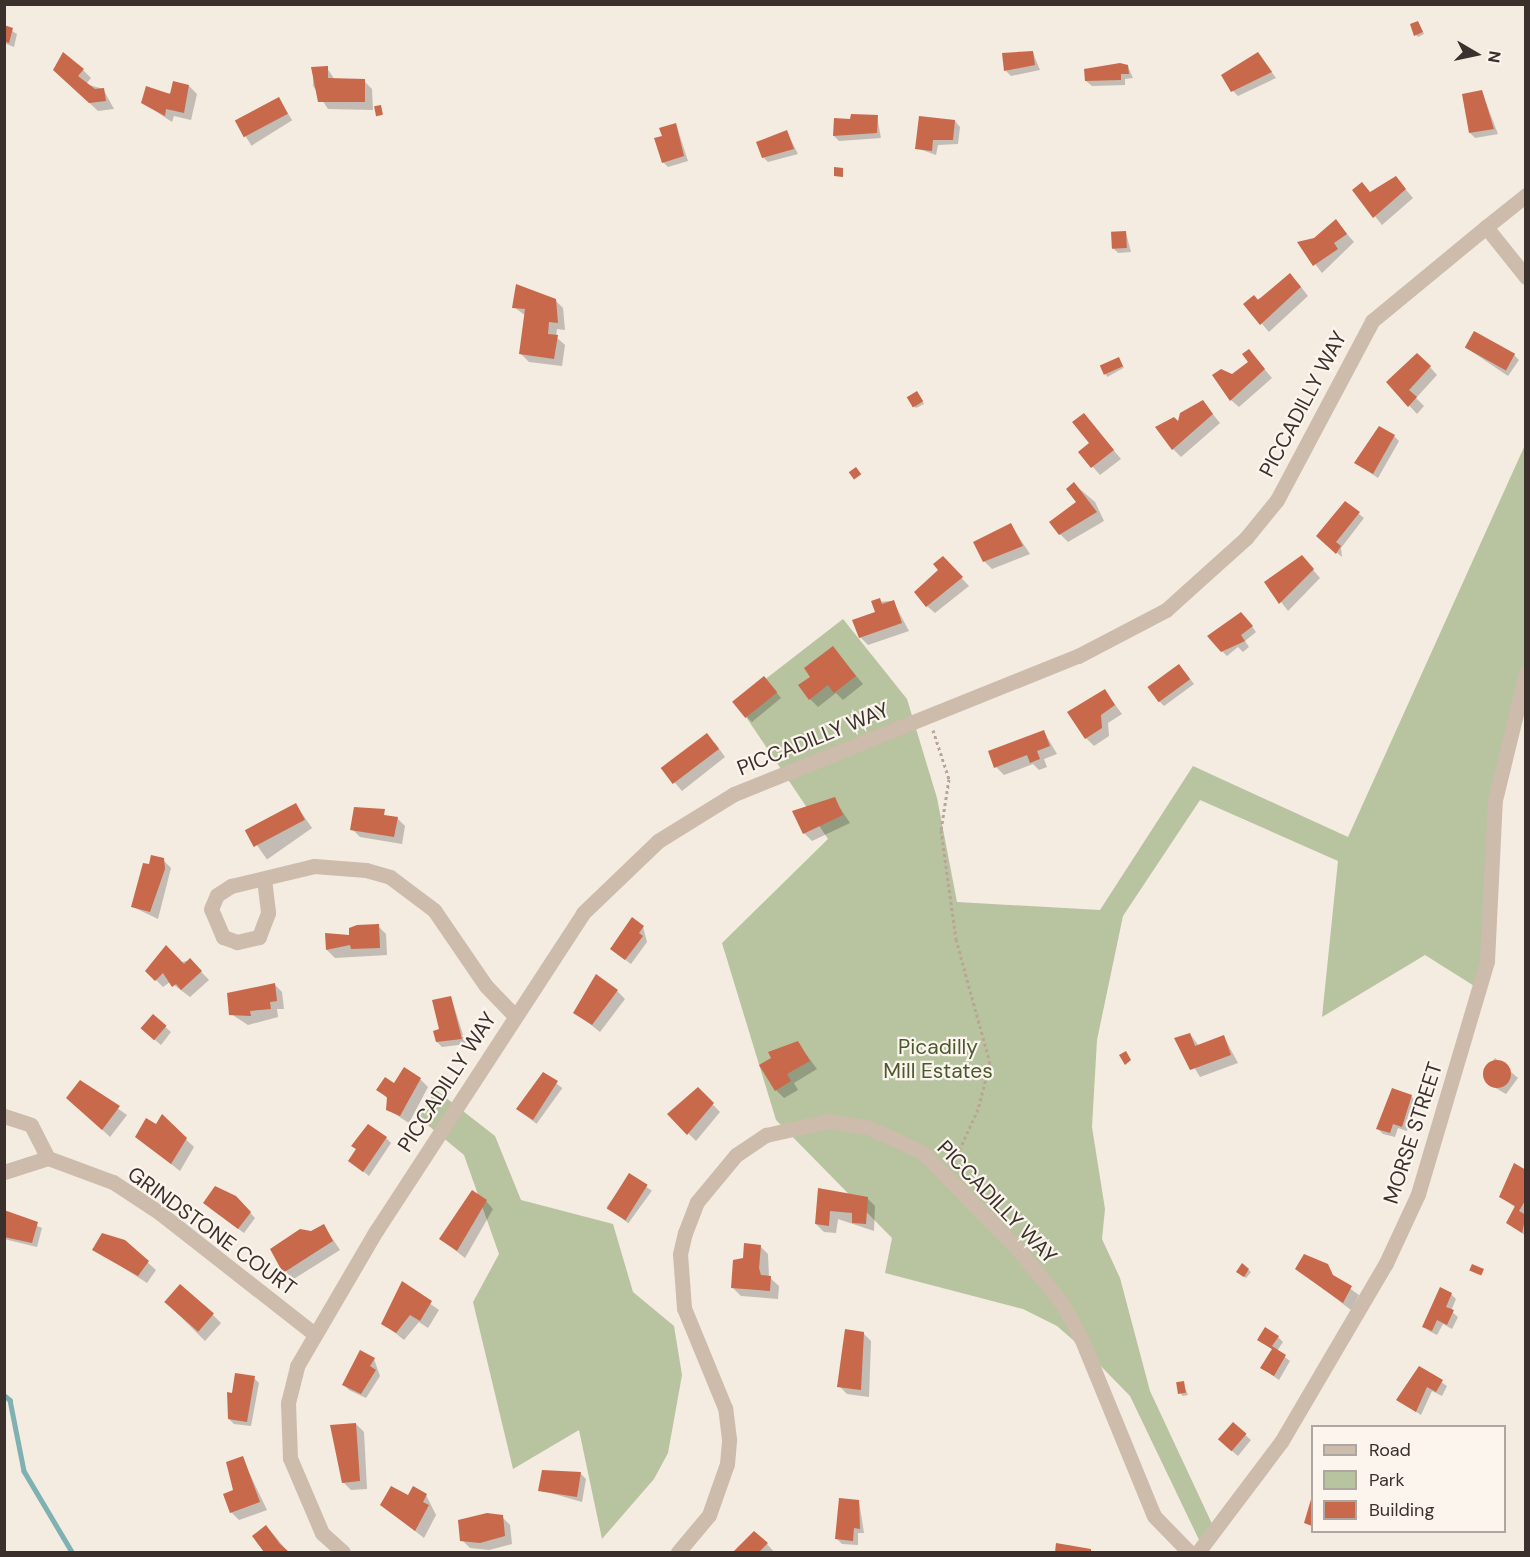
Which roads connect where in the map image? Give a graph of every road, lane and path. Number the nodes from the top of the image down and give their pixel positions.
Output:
1 (1526, 195) edge
2 (1486, 226) junction
3 (1526, 277) edge
4 (1526, 673) edge
5 (928, 715) junction
6 (264, 879) junction
7 (515, 1016) junction
8 (4, 1116) edge
9 (48, 1158) junction
10 (4, 1172) edge
11 (947, 1176) junction
12 (313, 1333) junction
13 (343, 1552) edge
14 (678, 1552) edge
15 (1189, 1552) edge
16 (1198, 1552) edge

1 - 2 street
2 - 3 street
2 - 5 street, PICCADILLY WAY
4 - 16 street, MORSE STREET
5 - 7 street, PICCADILLY WAY
5 - 11 path
6 - 6 street
6 - 7 street
7 - 12 street, PICCADILLY WAY
8 - 9 street
9 - 10 street
9 - 12 street, GRINDSTONE COURT
11 - 14 street, PICCADILLY WAY
11 - 15 street, PICCADILLY WAY
12 - 13 street, PICCADILLY WAY

